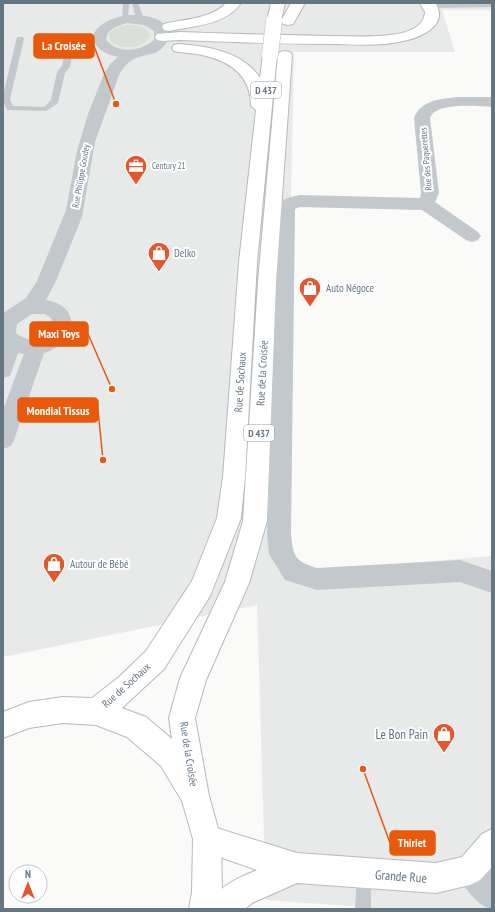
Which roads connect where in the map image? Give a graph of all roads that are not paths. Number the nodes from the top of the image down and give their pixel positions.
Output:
1 (126, 3) edge
2 (135, 3) edge
3 (234, 3) edge
4 (278, 3) edge
5 (290, 3) edge
6 (298, 3) edge
7 (429, 4) edge
8 (492, 5) edge
9 (133, 20) junction
10 (281, 21) junction
11 (71, 38) dead end
12 (158, 38) junction
13 (20, 39) dead end
14 (110, 51) junction
15 (131, 54) junction
16 (278, 55) junction
17 (116, 67) junction
18 (492, 102) edge
19 (262, 126) junction
20 (426, 204) junction
21 (472, 236) dead end
22 (46, 284) junction
23 (29, 307) junction
24 (50, 308) junction
25 (11, 342) junction
26 (36, 348) junction
27 (3, 370) edge
28 (3, 440) edge
29 (492, 582) edge
30 (96, 712) junction
31 (3, 725) edge
32 (195, 796) junction
33 (207, 839) junction
34 (492, 844) edge
35 (297, 868) junction
36 (470, 870) junction
37 (364, 873) junction
38 (492, 895) edge
39 (204, 909) edge
40 (223, 909) edge
41 (363, 909) edge

1 - 9 lane
2 - 9 lane
3 - 12 main road
4 - 10 main road, D 437
5 - 10 main road, D 437
6 - 10 main road
7 - 8 lane
7 - 12 main road
9 - 12 street
9 - 14 street
10 - 16 main road, D 437
11 - 13 lane
12 - 15 street
12 - 19 main road
14 - 15 street
14 - 17 street
15 - 17 street, Rue Philippe Goudey
16 - 19 main road, Rue de Sochaux / D 437
16 - 32 main road, Rue de la Croisée / D 437
17 - 22 street, Rue Philippe Goudey
18 - 20 street, Rue des Paquerettes
19 - 30 main road, Rue de Sochaux / D 437
20 - 21 street
20 - 29 street
22 - 23 street, Rue Philippe Goudey
22 - 24 street
23 - 24 street
23 - 25 street
24 - 26 street
25 - 26 street
25 - 27 street
26 - 28 street
30 - 31 main road
30 - 32 main road
32 - 33 main road
33 - 35 main road
33 - 39 main road
34 - 36 main road
35 - 37 main road, Grande Rue
35 - 40 main road
36 - 37 main road, Grande Rue
36 - 38 street
37 - 41 lane

